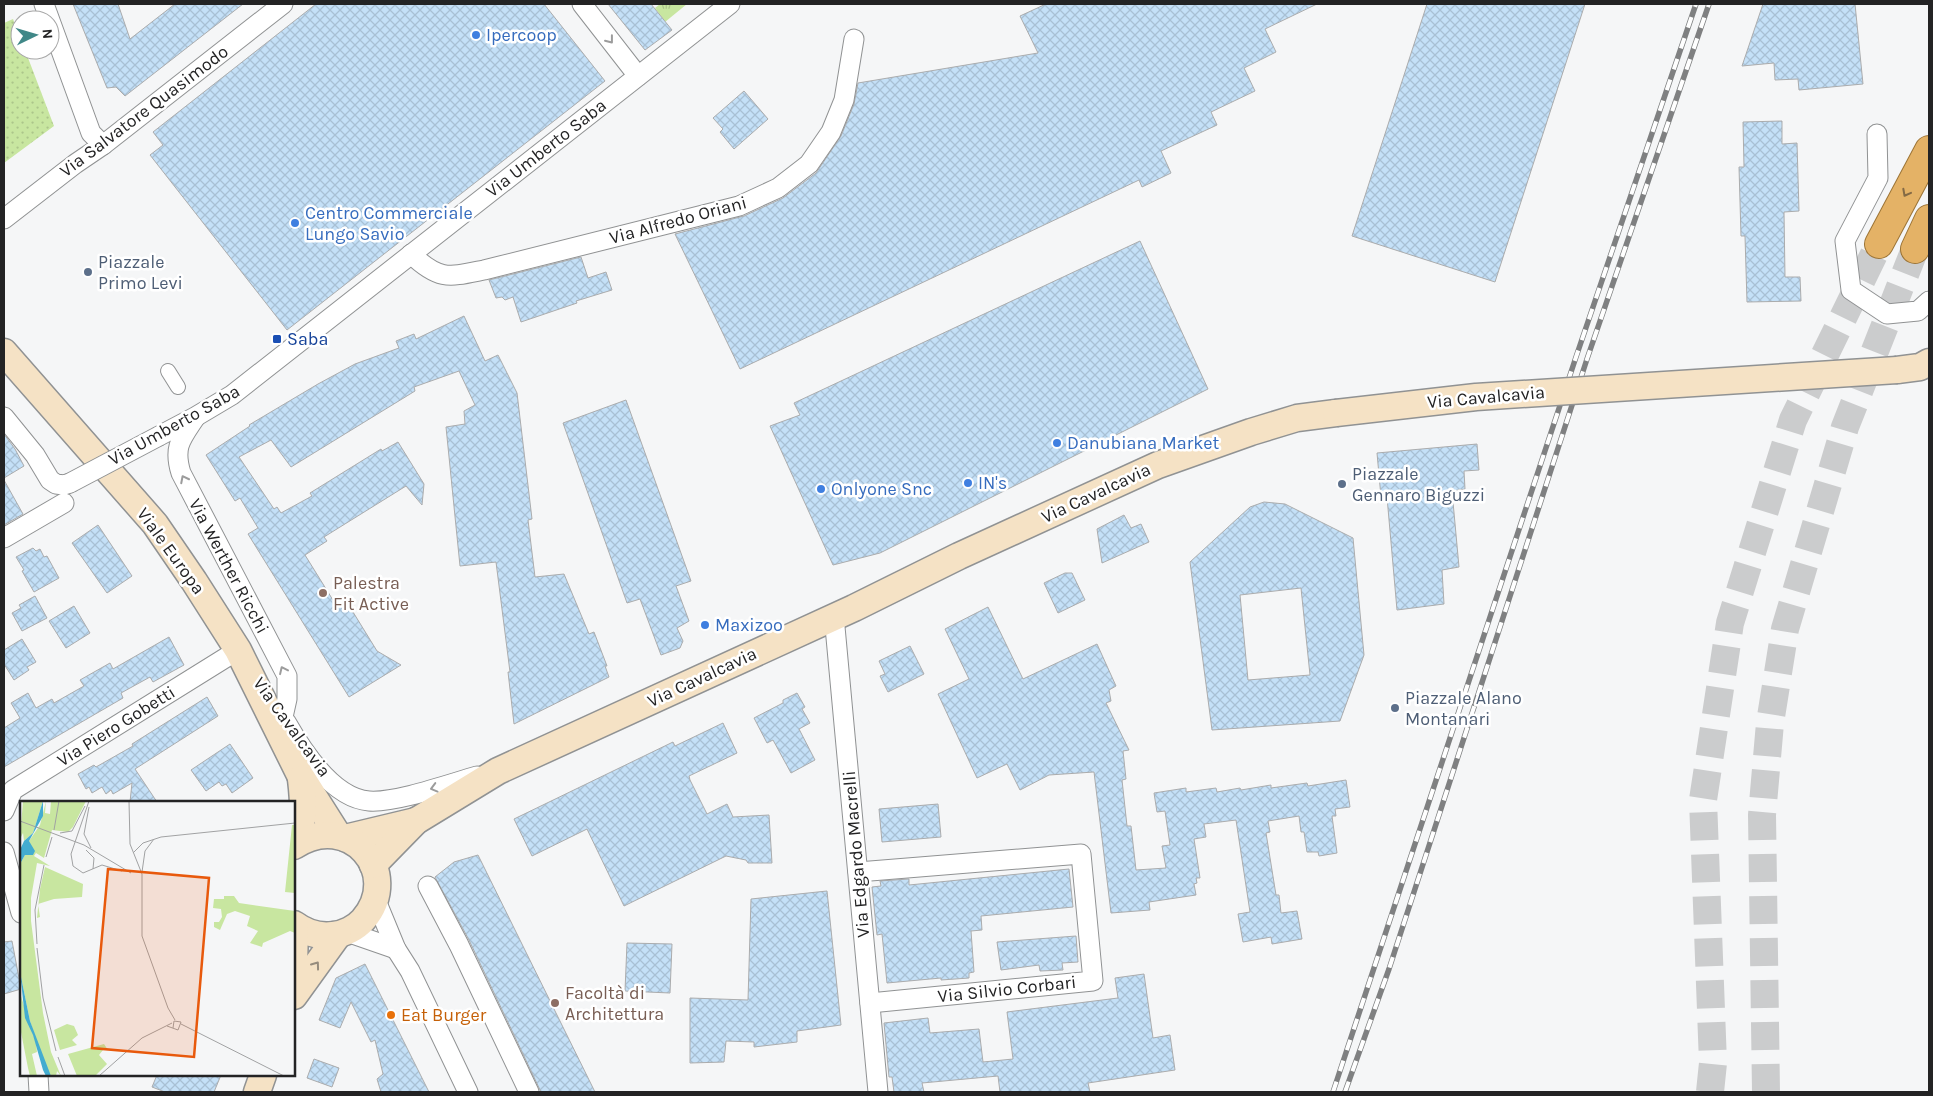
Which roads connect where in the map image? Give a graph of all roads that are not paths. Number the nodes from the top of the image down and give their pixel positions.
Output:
1 (44, 4) edge
2 (283, 4) edge
3 (582, 4) edge
4 (730, 4) edge
5 (854, 39) dead end
6 (638, 76) junction
7 (1877, 134) dead end
8 (103, 145) junction
9 (1928, 150) edge
10 (4, 219) edge
11 (1929, 219) edge
12 (1879, 244) tunnel mouth
13 (1915, 249) tunnel mouth
14 (412, 254) junction
15 (1929, 301) edge
16 (4, 352) edge
17 (1915, 366) edge
18 (168, 371) dead end
19 (178, 387) dead end
20 (195, 418) junction
21 (7, 428) edge
22 (64, 503) dead end
23 (4, 538) edge
24 (834, 616) junction
25 (238, 650) junction
26 (283, 718) junction
27 (498, 771) junction
28 (300, 775) junction
29 (4, 811) edge
30 (416, 821) junction
31 (341, 837) junction
32 (295, 842) edge
33 (295, 844) edge
34 (4, 852) edge
35 (373, 865) junction
36 (858, 872) junction
37 (428, 886) dead end
38 (375, 898) junction
39 (16, 903) edge
40 (295, 926) edge
41 (342, 933) junction
42 (396, 949) junction
43 (295, 995) edge
44 (870, 1003) junction
45 (38, 1076) edge
46 (263, 1076) edge
47 (39, 1092) edge
48 (257, 1092) edge
49 (468, 1092) edge
50 (529, 1092) edge
51 (878, 1092) edge

1 - 8 street
2 - 8 street, Via Salvatore Quasimodo
3 -> 6 street
4 - 6 street, Via Umberto Saba
5 - 14 street, Via Alfredo Oriani
6 - 14 street, Via Umberto Saba
7 - 15 street
8 - 10 street, Via Salvatore Quasimodo
9 -> 12 highway
11 - 13 highway
14 - 20 street, Via Umberto Saba
16 - 25 main road, Viale Europa
17 - 24 main road, Via Cavalcavia, bridge
18 - 19 street
20 - 21 street, Via Umberto Saba, bridge
26 -> 20 street, Via Werther Ricchi
22 - 23 street
24 - 27 main road, Via Cavalcavia
24 - 36 street, Via Edgardo Macrelli
25 - 26 street, Via Cavalcavia
25 - 28 main road, Viale Europa
25 - 29 street, Via Piero Gobetti
27 -> 26 street, Via Cavalcavia
27 - 30 main road, Via Cavalcavia
28 - 31 main road, Viale Europa
28 - 32 main road, Viale Europa
30 - 31 main road, Via Cavalcavia
30 - 35 main road, Via Cavalcavia
31 - 33 main road, Via Cavalcavia
31 - 35 main road, Viale Europa
34 - 39 street
35 - 38 main road
36 - 44 street, Via Edgardo Macrelli
36 - 44 street, Via Silvio Corbari
37 - 50 street
38 - 41 main road
38 - 42 street
40 - 41 main road
41 - 42 street
43 -> 41 main road
42 - 49 street
44 - 51 street, Via Edgardo Macrelli
45 - 47 street
46 - 48 main road

